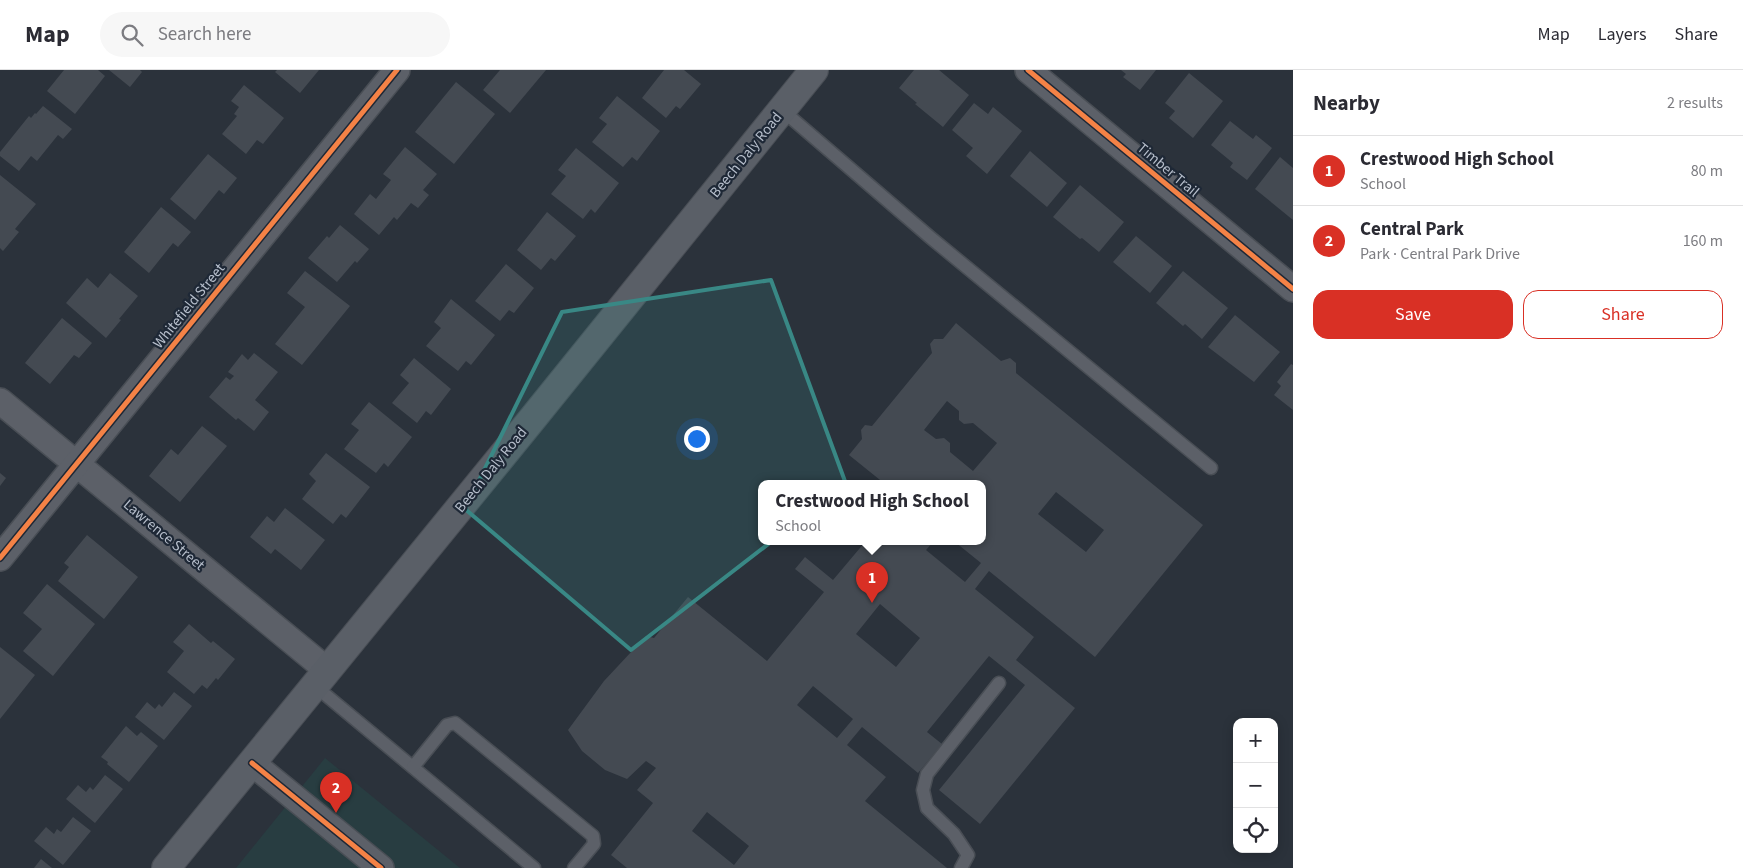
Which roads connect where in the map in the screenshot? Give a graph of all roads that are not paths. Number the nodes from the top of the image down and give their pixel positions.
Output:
1 (397, 70) edge
2 (814, 70) edge
3 (1028, 70) edge
4 (782, 110) junction
5 (1293, 290) edge
6 (0, 401) edge
7 (76, 464) junction
8 (1211, 468) dead end
9 (0, 558) edge
10 (321, 678) junction
11 (999, 683) dead end
12 (252, 763) junction
13 (413, 767) junction
14 (166, 868) edge
15 (381, 868) edge
16 (534, 868) edge
17 (574, 868) edge
18 (961, 868) edge

1 - 7 street, Whitefield Street
2 - 4 main road, Beech Daly Road
3 - 5 street, Timber Trail
4 - 8 lane
4 - 10 main road, Beech Daly Road
6 - 7 street, Lawrence Street
7 - 9 street, Whitefield Street
7 - 10 street, Lawrence Street
10 - 12 main road, Beech Daly Road
10 - 13 lane
11 - 18 lane
12 - 14 main road, Beech Daly Road
12 - 15 street
13 - 16 lane
13 - 17 lane

